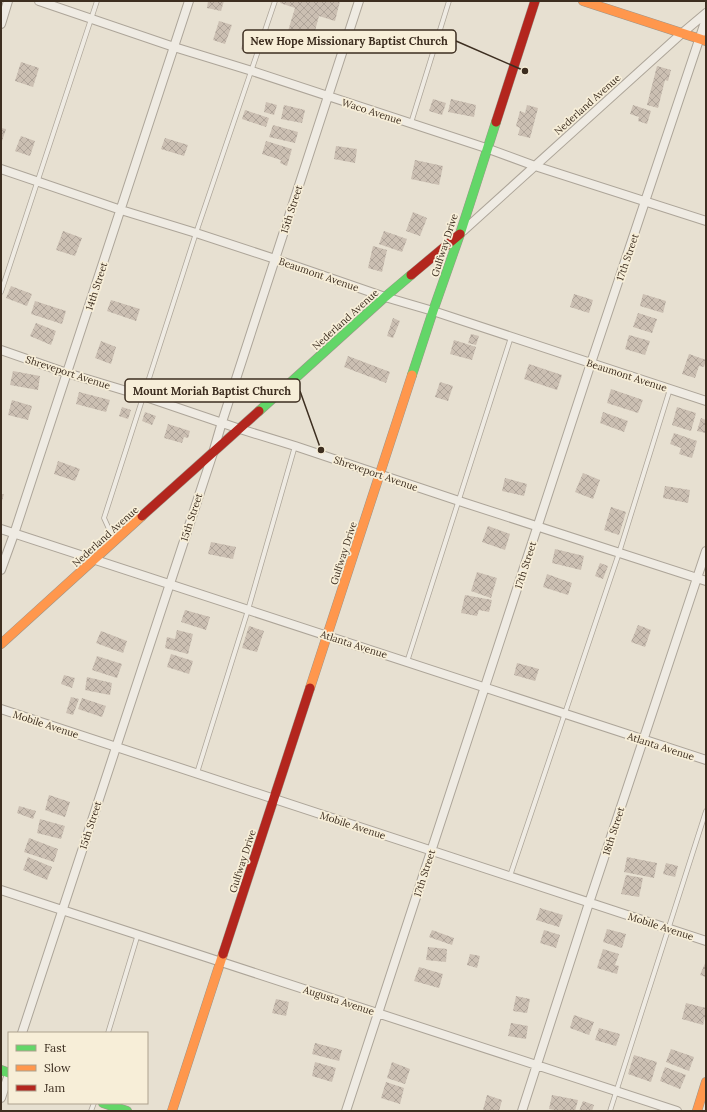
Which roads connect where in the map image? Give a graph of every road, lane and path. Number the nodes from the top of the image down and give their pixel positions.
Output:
1 (8, 1) edge
2 (39, 1) edge
3 (97, 1) edge
4 (189, 1) edge
5 (275, 1) edge
6 (359, 1) edge
7 (449, 1) edge
8 (534, 1) edge
9 (584, 1) edge
10 (706, 13) edge
11 (91, 18) junction
12 (706, 19) edge
13 (1, 24) edge
14 (681, 34) junction
15 (703, 40) edge
16 (174, 47) junction
17 (252, 71) junction
18 (328, 96) junction
19 (411, 123) junction
20 (486, 148) junction
21 (535, 166) junction
22 (1, 169) edge
23 (38, 181) junction
24 (646, 201) junction
25 (121, 210) junction
26 (706, 221) edge
27 (196, 233) junction
28 (460, 234) junction
29 (275, 259) junction
30 (1, 292) edge
31 (385, 297) junction
32 (433, 311) junction
33 (511, 337) junction
34 (1, 350) edge
35 (591, 363) junction
36 (67, 373) junction
37 (670, 389) junction
38 (143, 396) junction
39 (706, 401) edge
40 (222, 422) junction
41 (240, 429) junction
42 (295, 446) junction
43 (213, 453) junction
44 (380, 474) junction
45 (459, 500) junction
46 (537, 526) junction
47 (1, 529) edge
48 (14, 534) junction
49 (115, 542) junction
50 (706, 551) edge
51 (619, 552) junction
52 (94, 560) junction
53 (1, 570) edge
54 (697, 578) junction
55 (706, 581) edge
56 (169, 585) junction
57 (248, 610) junction
58 (328, 636) junction
59 (1, 644) edge
60 (407, 662) junction
61 (485, 688) junction
62 (1, 709) edge
63 (565, 714) junction
64 (643, 740) junction
65 (116, 746) junction
66 (706, 760) edge
67 (197, 773) junction
68 (274, 799) junction
69 (706, 811) edge
70 (432, 851) junction
71 (510, 877) junction
72 (1, 890) edge
73 (589, 903) junction
74 (63, 909) junction
75 (668, 928) junction
76 (138, 934) junction
77 (706, 941) edge
78 (221, 961) junction
79 (378, 1013) junction
80 (22, 1032) edge
81 (108, 1032) edge
82 (537, 1066) junction
83 (8, 1076) edge
84 (706, 1082) edge
85 (617, 1091) junction
86 (1, 1098) edge
87 (106, 1104) edge
88 (127, 1111) edge
89 (172, 1111) edge
90 (346, 1111) edge
91 (522, 1111) edge
92 (610, 1111) edge
93 (677, 1111) edge
94 (697, 1111) edge

1 - 13 street
2 - 11 street, Waco Avenue
3 - 11 lane
4 - 16 street, 14th Street
5 - 17 lane
6 - 18 street, 15th Street
7 - 19 lane
8 - 20 main road, Gulfway Drive
9 - 14 main road
10 - 14 street, Nederland Avenue
11 - 16 street, Waco Avenue
11 - 23 lane
12 - 15 street, 17th Street
14 - 15 main road
14 - 21 street, Nederland Avenue
15 - 24 street, 17th Street
16 - 17 street, Waco Avenue
16 - 25 street, 14th Street
17 - 18 street, Waco Avenue
17 - 27 lane
18 - 19 street, Waco Avenue
18 - 29 street, 15th Street
19 - 20 street, Waco Avenue
20 - 21 street, Waco Avenue
20 - 28 main road, Gulfway Drive
21 - 24 street, Waco Avenue
21 - 28 street, Nederland Avenue
22 - 23 street, Beaumont Avenue
23 - 25 street, Beaumont Avenue
23 - 30 lane
24 - 26 street, Waco Avenue
24 - 35 street, 17th Street
25 - 27 street, Beaumont Avenue
25 - 36 street, 14th Street
27 - 29 street, Beaumont Avenue
27 - 38 lane
28 - 31 main road, Nederland Avenue
28 - 32 main road, Gulfway Drive
29 - 31 street, Beaumont Avenue
29 - 40 street, 15th Street
31 - 32 street, Beaumont Avenue
31 - 41 main road, Nederland Avenue
32 - 33 street, Beaumont Avenue
32 - 44 main road, Gulfway Drive
33 - 35 street, Beaumont Avenue
33 - 45 lane
34 - 36 street, Shreveport Avenue
35 - 37 street, Beaumont Avenue
35 - 46 street, 17th Street
36 - 38 street, Shreveport Avenue
36 - 48 street, 14th Street
37 - 39 street, Beaumont Avenue
37 - 51 lane
38 - 40 street, Shreveport Avenue
38 - 49 lane
40 - 41 street, Shreveport Avenue
40 - 43 street, 15th Street
41 - 42 street, Shreveport Avenue
41 - 43 main road, Nederland Avenue
42 - 44 street, Shreveport Avenue
42 - 57 lane
43 - 49 main road, Nederland Avenue
43 - 56 street, 15th Street
44 - 45 street, Shreveport Avenue
44 - 58 main road, Gulfway Drive
45 - 46 street, Shreveport Avenue
45 - 60 lane
46 - 51 street, Shreveport Avenue
46 - 61 street, 17th Street
47 - 48 street, Atlanta Avenue
48 - 52 street, Atlanta Avenue
48 - 53 street, 14th Street
49 - 52 main road, Nederland Avenue
50 - 54 street, 18th Street
51 - 54 street, Shreveport Avenue
51 - 63 lane
52 - 56 street, Atlanta Avenue
52 - 59 main road, Nederland Avenue
54 - 55 street, Shreveport Avenue
54 - 64 street, 18th Street
56 - 57 street, Atlanta Avenue
56 - 65 street, 15th Street
57 - 58 street, Atlanta Avenue
57 - 67 lane
58 - 60 street, Atlanta Avenue
58 - 68 main road, Gulfway Drive
60 - 61 street, Atlanta Avenue
61 - 63 street, Atlanta Avenue
61 - 70 street, 17th Street
62 - 65 street, Mobile Avenue
63 - 64 street, Atlanta Avenue
63 - 71 lane
64 - 66 street, Atlanta Avenue
64 - 73 street, 18th Street
65 - 67 street, Mobile Avenue
65 - 74 street, 15th Street
67 - 68 street, Mobile Avenue
68 - 70 street, Mobile Avenue
68 - 78 main road, Gulfway Drive
69 - 75 lane
70 - 71 street, Mobile Avenue
70 - 79 street, 17th Street
71 - 73 street, Mobile Avenue
72 - 74 street, Augusta Avenue
73 - 75 street, Mobile Avenue
73 - 82 street, 18th Street
74 - 76 street, Augusta Avenue
74 - 80 street, 15th Street
75 - 77 street, Mobile Avenue
75 - 85 lane
76 - 78 street, Augusta Avenue
76 - 81 lane
78 - 79 street, Augusta Avenue
78 - 89 main road, Gulfway Drive
79 - 82 street, Augusta Avenue
79 - 90 street, 17th Street
82 - 85 street, Augusta Avenue
82 - 91 street, 18th Street
83 - 86 street
84 - 94 main road
85 - 92 lane
85 - 93 street, Augusta Avenue
87 - 88 main road

